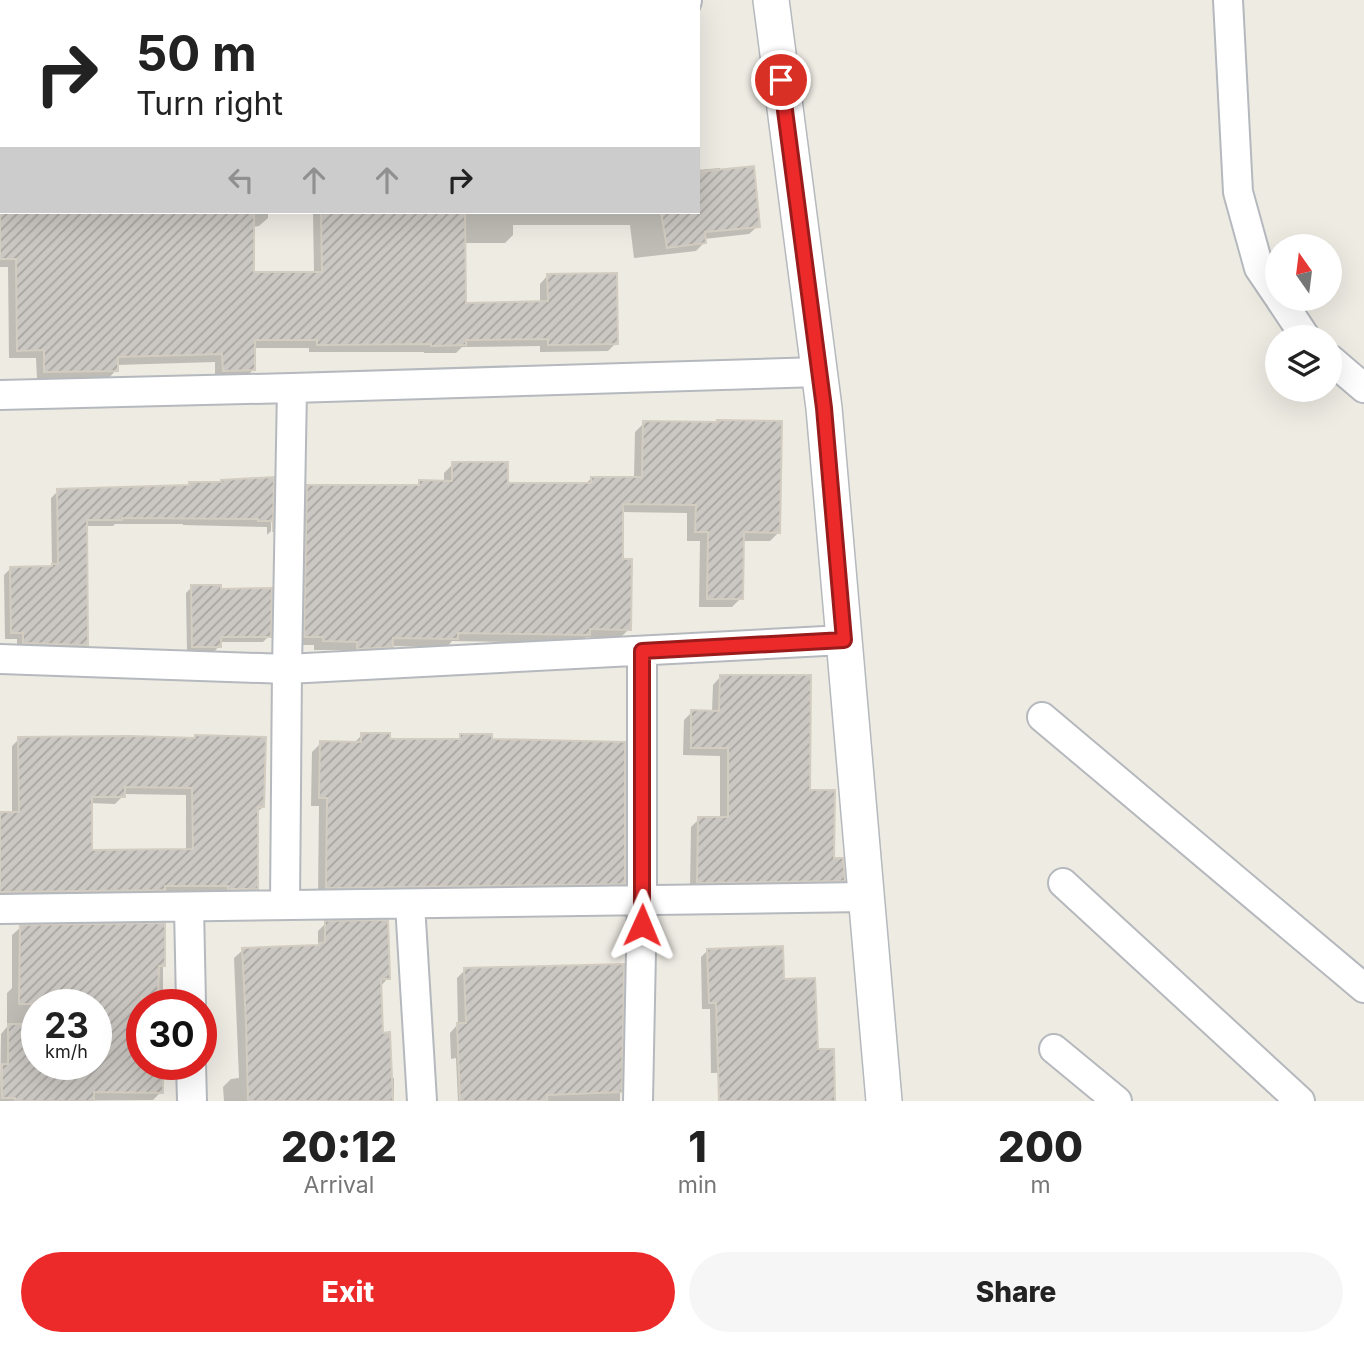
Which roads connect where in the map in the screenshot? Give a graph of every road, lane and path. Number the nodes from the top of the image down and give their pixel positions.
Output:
1 (771, 0) edge
2 (1228, 0) edge
3 (1265, 277) edge
4 (1342, 369) edge
5 (819, 372) junction
6 (292, 388) junction
7 (1364, 388) edge
8 (0, 395) edge
9 (844, 640) junction
10 (642, 651) junction
11 (0, 659) edge
12 (287, 669) junction
13 (1042, 717) dead end
14 (1063, 883) dead end
15 (866, 897) junction
16 (642, 900) junction
17 (411, 904) junction
18 (285, 905) junction
19 (189, 907) junction
20 (0, 909) edge
21 (1364, 988) edge
22 (191, 989) edge
23 (1054, 1049) dead end
24 (191, 1080) edge
25 (192, 1101) edge
26 (422, 1101) edge
27 (638, 1101) edge
28 (884, 1101) edge
29 (1116, 1101) edge
30 (1300, 1101) edge

1 - 5 street
2 - 3 street
4 - 7 street
5 - 6 street
5 - 9 street
6 - 8 street
6 - 12 street
9 - 10 street
9 - 15 street
10 - 12 street
10 - 16 street
11 - 12 street
12 - 18 street
13 - 21 street
14 - 30 street
15 - 16 street
15 - 28 street
16 - 17 street
16 - 27 street
17 - 18 street
17 - 26 street
18 - 19 street
19 - 20 street
19 - 22 street
23 - 29 street
24 - 25 street

